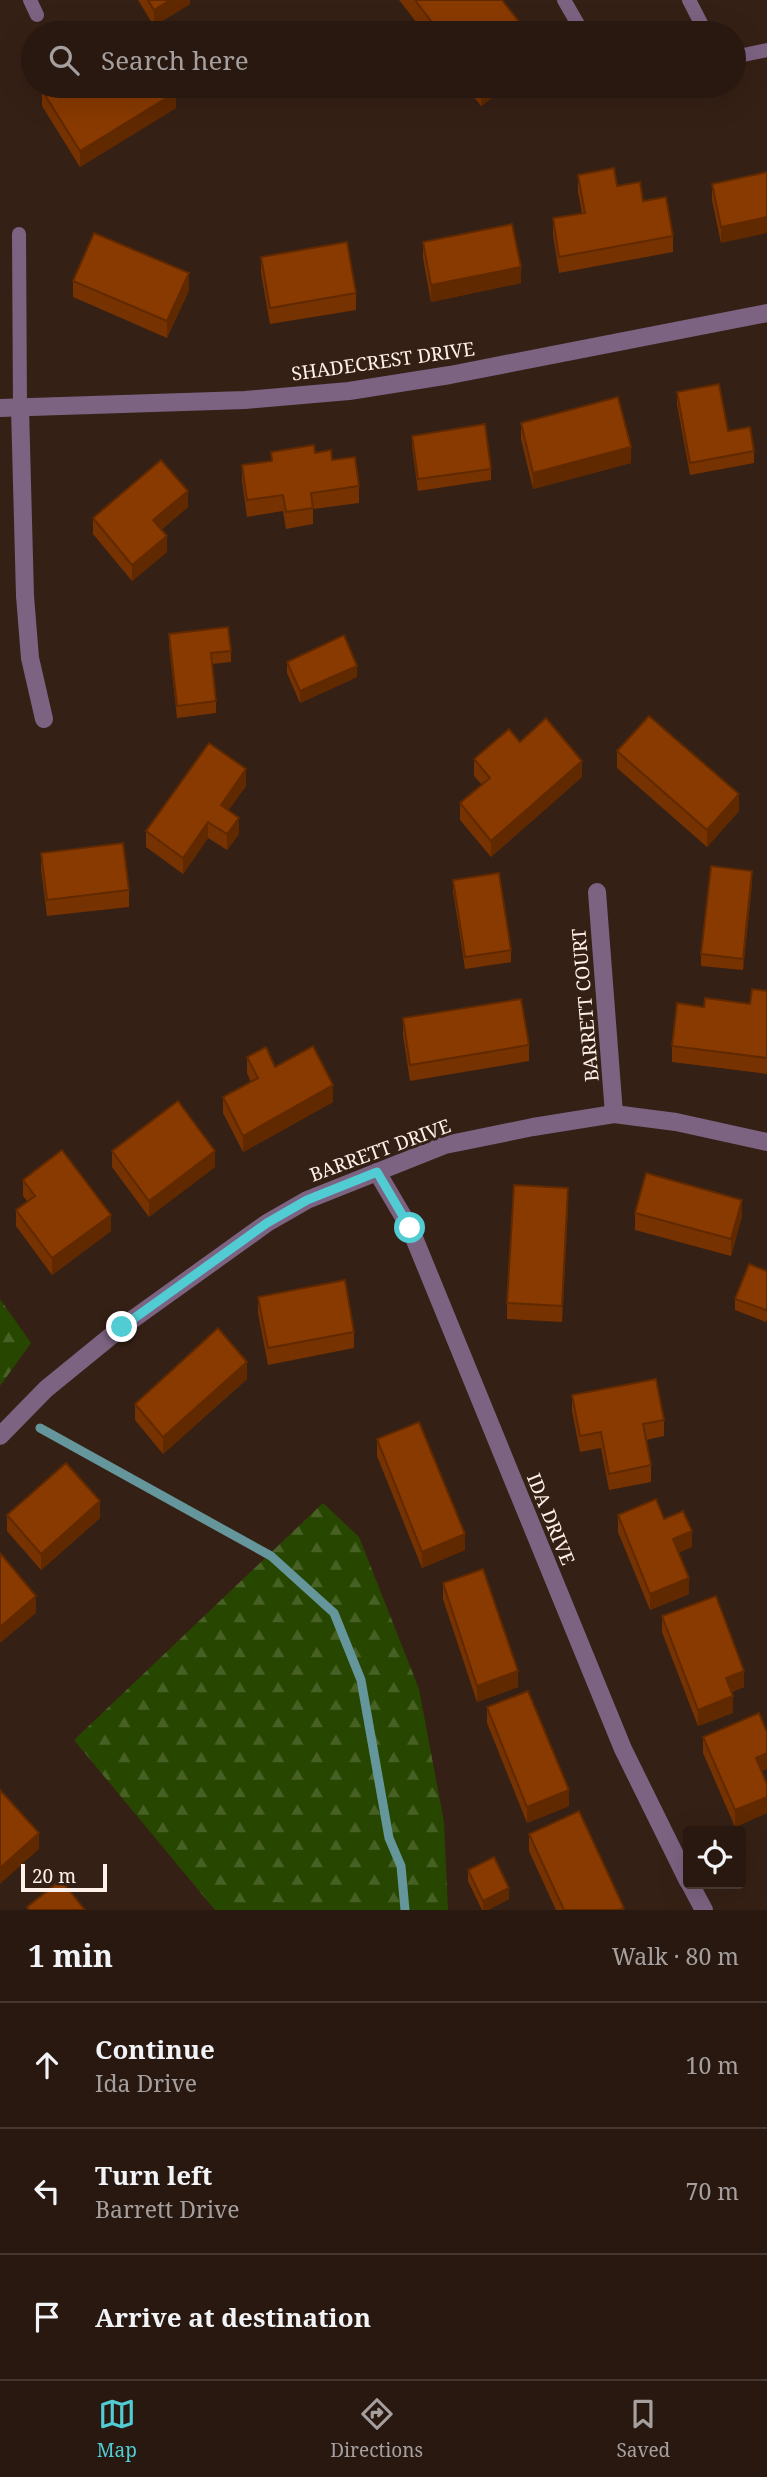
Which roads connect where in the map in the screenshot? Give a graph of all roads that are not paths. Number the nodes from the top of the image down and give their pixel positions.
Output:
1 (30, 0) edge
2 (565, 0) edge
3 (689, 0) edge
4 (37, 15) dead end
5 (576, 21) edge
6 (700, 21) edge
7 (767, 50) edge
8 (746, 54) edge
9 (19, 234) dead end
10 (767, 313) edge
11 (0, 408) edge
12 (20, 408) junction
13 (44, 719) dead end
14 (597, 892) dead end
15 (614, 1114) junction
16 (767, 1142) edge
17 (377, 1172) junction
18 (0, 1436) edge
19 (683, 1870) edge
20 (693, 1889) edge
21 (704, 1910) edge

1 - 4 lane
2 - 5 lane
3 - 6 lane
7 - 8 lane
9 - 12 lane
10 - 12 street, SHADECREST DRIVE
11 - 12 street, SHADECREST DRIVE
12 - 13 street
14 - 15 street, BARRETT COURT
15 - 16 street, BARRETT DRIVE
15 - 17 street, BARRETT DRIVE
17 - 18 street, BARRETT DRIVE
17 - 19 street, IDA DRIVE
20 - 21 street, IDA DRIVE

